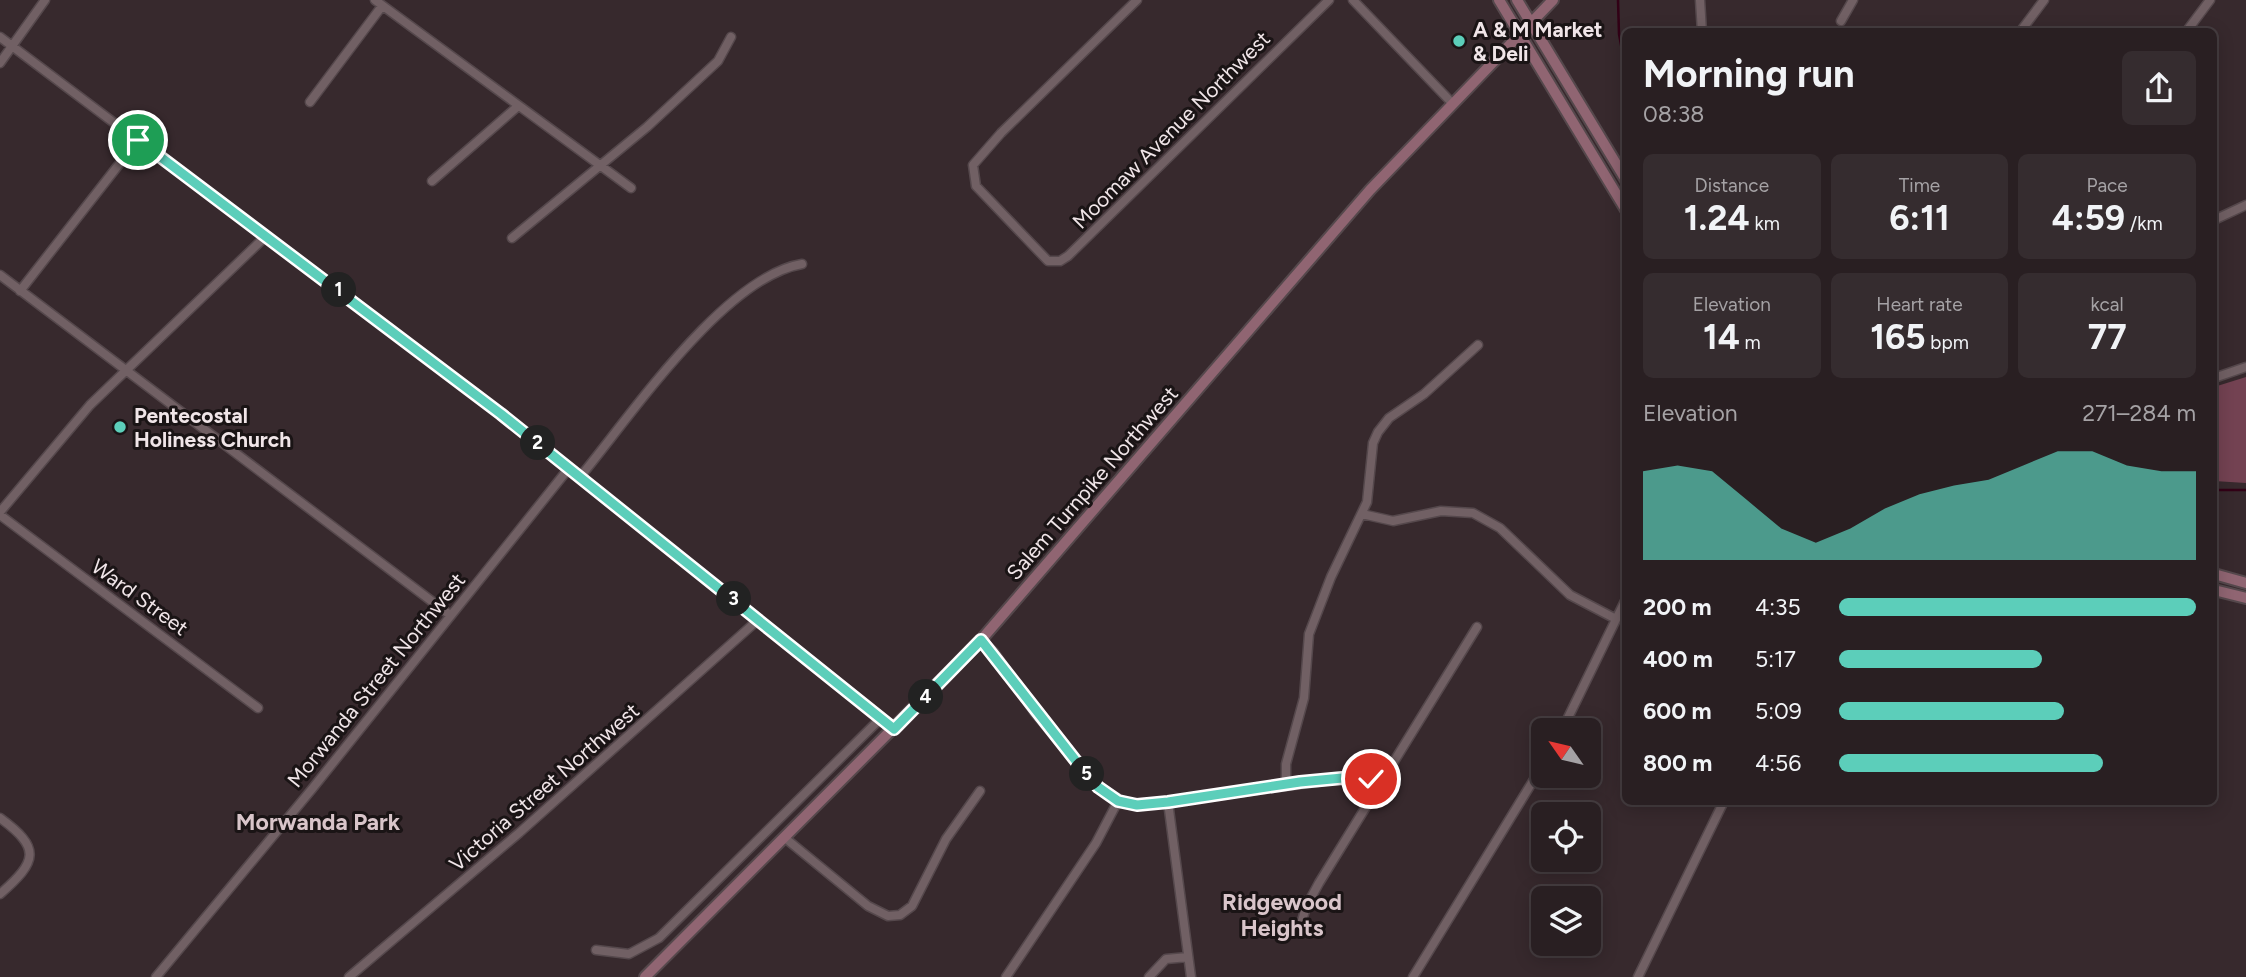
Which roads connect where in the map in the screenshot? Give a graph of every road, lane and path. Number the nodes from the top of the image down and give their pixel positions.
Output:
1 (45, 0) edge
2 (1137, 0) edge
3 (1329, 0) edge
4 (1353, 0) edge
5 (1499, 0) edge
6 (1517, 0) edge
7 (1553, 0) edge
8 (1700, 0) edge
9 (1853, 0) edge
10 (2044, 0) edge
11 (2210, 0) edge
12 (379, 3) edge
13 (1841, 21) dead end
14 (1531, 23) junction
15 (1702, 28) edge
16 (2023, 28) edge
17 (2189, 28) edge
18 (1520, 35) junction
19 (0, 37) edge
20 (731, 37) dead end
21 (12, 46) junction
22 (0, 63) edge
23 (310, 102) dead end
24 (1453, 104) junction
25 (517, 107) junction
26 (138, 140) junction
27 (599, 166) junction
28 (1622, 173) edge
29 (432, 181) dead end
30 (631, 188) dead end
31 (1622, 203) edge
32 (2246, 205) edge
33 (2217, 219) edge
34 (266, 236) junction
35 (512, 239) dead end
36 (802, 264) dead end
37 (0, 275) edge
38 (20, 290) junction
39 (1478, 345) dead end
40 (2246, 366) edge
41 (127, 369) junction
42 (2217, 377) edge
43 (569, 468) junction
44 (580, 477) junction
45 (0, 513) edge
46 (1362, 514) junction
47 (2217, 575) edge
48 (2246, 583) edge
49 (2217, 591) edge
50 (2246, 598) edge
51 (1622, 607) edge
52 (450, 615) junction
53 (759, 619) junction
54 (1616, 619) junction
55 (1477, 626) dead end
56 (981, 640) junction
57 (258, 708) dead end
58 (881, 718) junction
59 (1568, 718) edge
60 (894, 729) junction
61 (1531, 784) edge
62 (1286, 785) junction
63 (1380, 786) junction
64 (980, 791) dead end
65 (1118, 801) junction
66 (1168, 802) junction
67 (1722, 805) edge
68 (0, 818) edge
69 (785, 838) junction
70 (0, 894) edge
71 (1299, 931) dead end
72 (596, 950) dead end
73 (1188, 957) junction
74 (156, 977) edge
75 (349, 977) edge
76 (645, 977) edge
77 (1006, 977) edge
78 (1149, 977) edge
79 (1191, 977) edge
80 (1413, 977) edge
81 (1638, 977) edge

1 - 21 street
2 - 3 street, Moomaw Avenue Northwest
4 - 24 street
5 - 18 street
6 - 14 street
7 - 14 street, Salem Turnpike Northwest
8 - 15 street
9 - 13 street
10 - 16 street
11 - 17 street
12 - 23 street
12 - 25 street
14 - 18 street, Salem Turnpike Northwest
14 - 28 street
18 - 24 street, Salem Turnpike Northwest
18 - 31 street
19 - 21 street
20 - 27 street
21 - 22 street
21 - 26 street
24 - 56 street, Salem Turnpike Northwest
25 - 27 street
25 - 29 street
26 - 34 street
26 - 38 street
27 - 30 street
27 - 35 street
32 - 33 street
34 - 41 street
34 - 43 street
36 - 44 street
37 - 38 street
38 - 41 street
39 - 46 street
40 - 42 street
41 - 45 street
41 - 52 street
43 - 44 street
43 - 52 street, Morwanda Street Northwest
44 - 53 street
45 - 57 street, Ward Street
46 - 54 street
46 - 62 street
47 - 48 street
49 - 50 street
51 - 54 street
52 - 74 street, Morwanda Street Northwest
53 - 58 street
53 - 75 street, Victoria Street Northwest
54 - 59 street
55 - 63 street
56 - 60 street, Salem Turnpike Northwest
56 - 65 street
58 - 60 street
58 - 72 street
60 - 69 street, Salem Turnpike Northwest
61 - 80 street
62 - 63 street
62 - 66 street
63 - 71 street
64 - 69 street
65 - 66 street
65 - 77 street
66 - 73 street
67 - 81 street
68 - 70 street
69 - 76 street, Salem Turnpike Northwest
73 - 78 street
73 - 79 street

